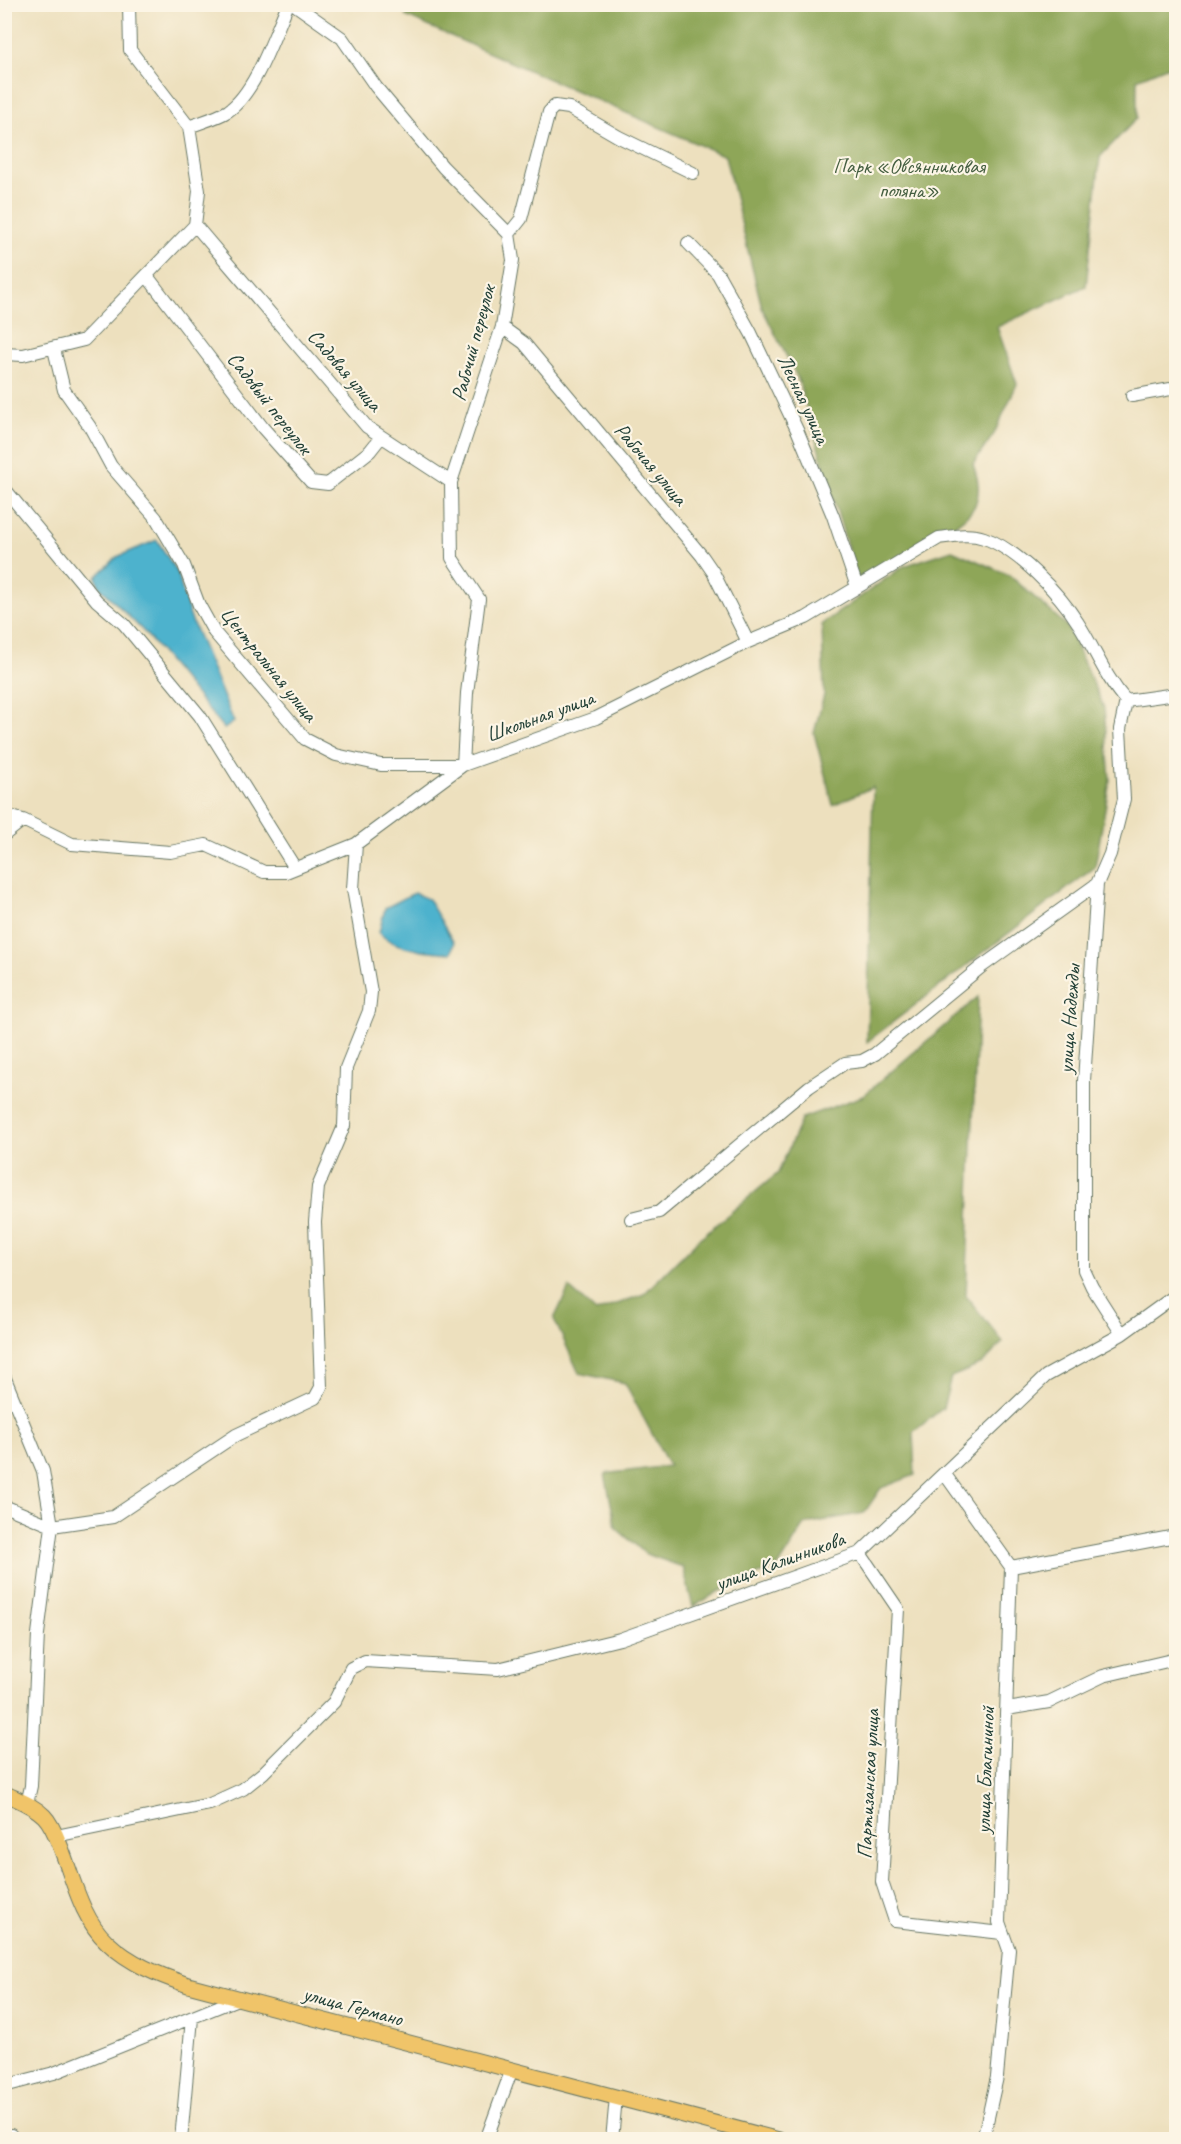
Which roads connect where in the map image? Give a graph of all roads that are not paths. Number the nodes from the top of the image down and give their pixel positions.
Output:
1 (129, 4) edge
2 (288, 4) edge
3 (294, 4) edge
4 (189, 127) junction
5 (693, 173) dead end
6 (195, 225) junction
7 (509, 234) junction
8 (687, 243) dead end
9 (147, 276) junction
10 (502, 327) junction
11 (54, 349) junction
12 (4, 354) edge
13 (1176, 388) edge
14 (1132, 396) dead end
15 (381, 436) junction
16 (451, 482) junction
17 (4, 488) edge
18 (857, 587) junction
19 (748, 642) junction
20 (1176, 693) edge
21 (1126, 701) junction
22 (463, 765) junction
23 (4, 815) edge
24 (22, 820) junction
25 (4, 835) edge
26 (356, 844) junction
27 (295, 868) junction
28 (1097, 884) junction
29 (631, 1219) dead end
30 (1176, 1295) edge
31 (1122, 1334) junction
32 (4, 1376) edge
33 (944, 1473) junction
34 (4, 1506) edge
35 (52, 1526) junction
36 (1176, 1536) edge
37 (860, 1553) junction
38 (1011, 1568) junction
39 (1176, 1659) edge
40 (1006, 1709) junction
41 (5, 1794) edge
42 (27, 1804) junction
43 (56, 1836) junction
44 (1002, 1933) junction
45 (240, 1998) junction
46 (192, 2018) junction
47 (512, 2069) junction
48 (4, 2086) edge
49 (616, 2097) junction
50 (181, 2139) edge
51 (486, 2139) edge
52 (612, 2139) edge
53 (779, 2139) edge
54 (983, 2139) edge

1 - 4 street
2 - 4 street
3 - 7 street
4 - 6 street
5 - 7 street
6 - 9 street
6 - 15 street, Садовая улица
7 - 10 street, Рабочий переулок
8 - 18 street, Лесная улица
9 - 11 street
9 - 15 street, Садовый переулок
10 - 16 street, Рабочий переулок
10 - 19 street, Рабочая улица
11 - 12 street
11 - 22 street, Центральная улица
13 - 14 street
15 - 16 street, Садовая улица
16 - 22 street
17 - 27 street
18 - 19 street, Школьная улица
18 - 21 street, Школьная улица
19 - 22 street, Школьная улица
20 - 21 street
21 - 28 street, улица Надежды
22 - 26 street, Школьная улица
23 - 24 street, Школьная улица
24 - 25 street
24 - 27 street, Школьная улица
26 - 27 street, Школьная улица
26 - 35 street
28 - 29 street
28 - 31 street, улица Надежды
30 - 31 street, улица Калинникова
31 - 33 street, улица Калинникова
32 - 35 street
33 - 37 street, улица Калинникова
33 - 38 street
34 - 35 street
35 - 42 street
36 - 38 street
37 - 43 street, улица Калинникова
37 - 44 street, Партизанская улица
38 - 40 street, улица Благининой
39 - 40 street
40 - 44 street, улица Благининой
41 - 42 main road, улица Германо
42 - 43 main road, улица Германо
43 - 45 main road, улица Германо
44 - 54 street, улица Благининой
45 - 46 street
45 - 47 main road, улица Германо
46 - 48 street
46 - 50 street
47 - 49 main road, улица Германо
47 - 51 street
49 - 52 street
49 - 53 main road, улица Германо

